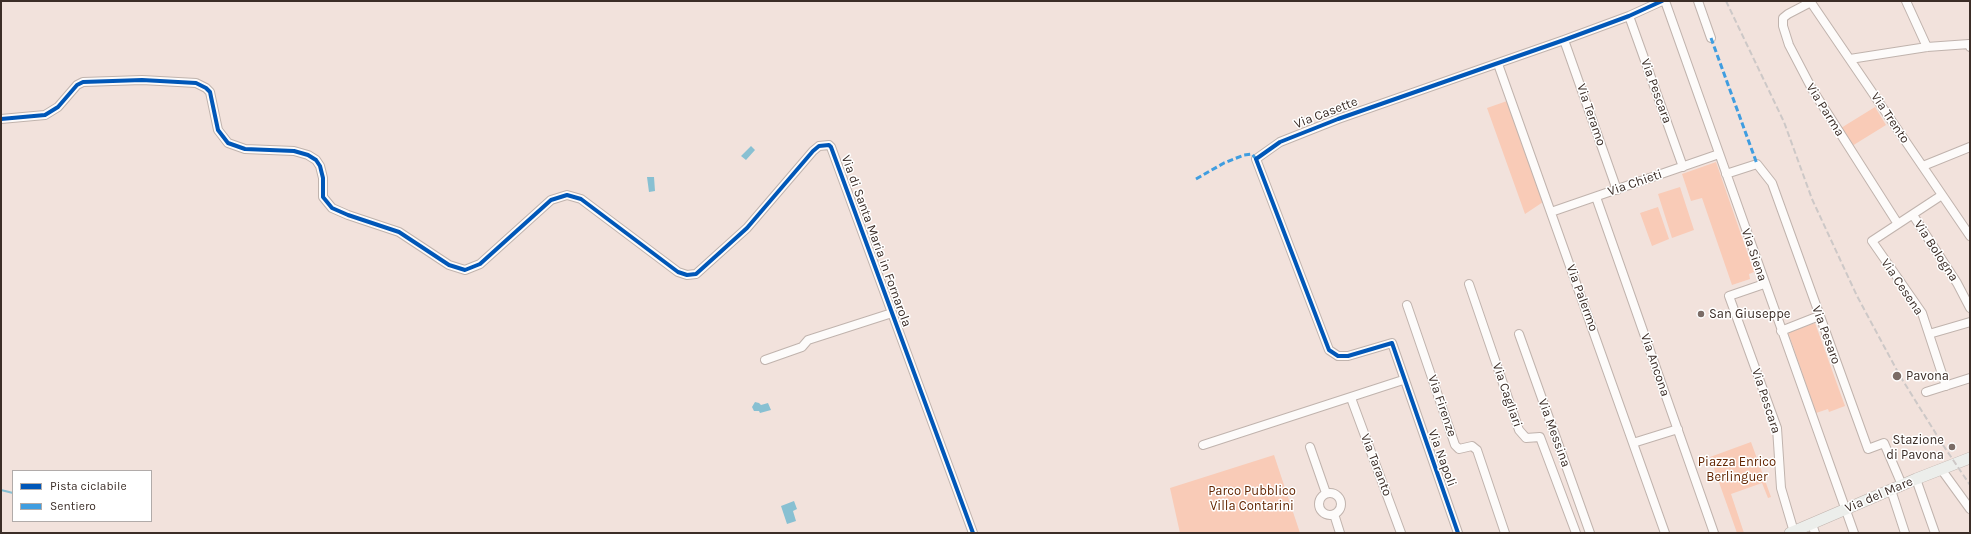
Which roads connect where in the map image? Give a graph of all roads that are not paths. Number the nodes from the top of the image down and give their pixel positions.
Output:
1 (1663, 1) edge
2 (1698, 1) edge
3 (1906, 1) edge
4 (1810, 2) edge
5 (1629, 16) junction
6 (1711, 38) dead end
7 (1564, 40) junction
8 (1927, 47) junction
9 (1970, 47) edge
10 (1850, 59) junction
11 (1498, 64) junction
12 (1, 119) edge
13 (1970, 147) edge
14 (1719, 154) junction
15 (1924, 166) junction
16 (1683, 167) junction
17 (1726, 174) junction
18 (1617, 190) junction
19 (1942, 195) junction
20 (1596, 197) junction
21 (1551, 212) junction
22 (1913, 215) junction
23 (1898, 224) junction
24 (1970, 236) edge
25 (1469, 284) dead end
26 (1764, 284) junction
27 (1407, 305) dead end
28 (1970, 308) edge
29 (892, 314) junction
30 (1819, 316) junction
31 (1970, 322) edge
32 (1781, 331) junction
33 (1519, 334) dead end
34 (1929, 334) junction
35 (1392, 344) joint
36 (765, 360) dead end
37 (1970, 378) edge
38 (1403, 380) junction
39 (1946, 386) junction
40 (1926, 392) dead end
41 (1351, 398) junction
42 (1678, 429) junction
43 (1554, 433) junction
44 (1540, 437) junction
45 (1633, 443) junction
46 (1203, 445) dead end
47 (1310, 447) dead end
48 (1970, 458) edge
49 (1941, 469) junction
50 (1916, 479) junction
51 (1896, 488) junction
52 (1326, 493) junction
53 (1847, 509) junction
54 (1970, 509) edge
55 (1334, 514) junction
56 (1814, 529) edge
57 (1792, 532) edge
58 (973, 533) edge
59 (1340, 533) edge
60 (1401, 533) edge
61 (1458, 533) edge
62 (1505, 533) edge
63 (1576, 533) edge
64 (1590, 533) edge
65 (1665, 533) edge
66 (1714, 533) edge
67 (1854, 533) edge
68 (1905, 533) edge
69 (1935, 533) edge

1 - 5 street, Via Casette
1 - 14 street, Via Siena
2 - 6 street
3 - 8 street
4 - 10 street, Via Trento
4 - 23 street, Via Parma
5 - 7 street, Via Casette
5 - 16 street, Via Pescara
7 - 11 street, Via Casette
7 - 18 street, Via Teramo
8 - 9 street
8 - 10 street
10 - 15 street, Via Trento
11 - 21 street, Via Palermo
11 - 35 street, Via Casette
12 - 29 street, Via di Santa Maria in Fornarola
13 - 15 street
14 - 16 street, Via Chieti
14 - 17 street, Via Siena
15 - 19 street, Via Trento
16 - 18 street, Via Chieti
17 - 26 street, Via Siena
17 - 30 street, Via Pesaro
18 - 20 street, Via Chieti
19 - 22 street
19 - 24 street, Via Trento
20 - 21 street, Via Chieti
20 - 42 street, Via Ancona
21 - 45 street, Via Palermo
22 - 23 street
22 - 28 street, Via Bologna
23 - 34 street, Via Cesena
25 - 44 street, Via Cagliari
26 - 32 street, Via Siena
26 - 57 street, Via Pescara
27 - 62 street, Via Firenze
29 - 36 street
29 - 58 street, Via di Santa Maria in Fornarola
30 - 32 street
30 - 51 street, Via Pesaro
31 - 34 street
32 - 53 street, Via Siena
33 - 43 street, Via Messina
34 - 39 street, Via Cesena
35 - 38 street, Via Napoli
37 - 39 street
38 - 41 street
38 - 61 street, Via Napoli
39 - 40 street
41 - 46 street
41 - 60 street, Via Taranto
42 - 45 street
42 - 66 street, Via Ancona
43 - 44 street
43 - 64 street, Via Messina
44 - 63 street
45 - 65 street, Via Palermo
47 - 52 street
48 - 49 main road, Via del Mare
49 - 50 main road, Via del Mare
49 - 54 street
50 - 51 main road, Via del Mare
50 - 69 street
51 - 53 main road, Via del Mare
51 - 68 street
52 - 55 street
52 - 55 street
53 - 56 main road, Via del Mare
53 - 67 street, Via Siena
55 - 59 street
56 - 57 main road, Via del Mare

